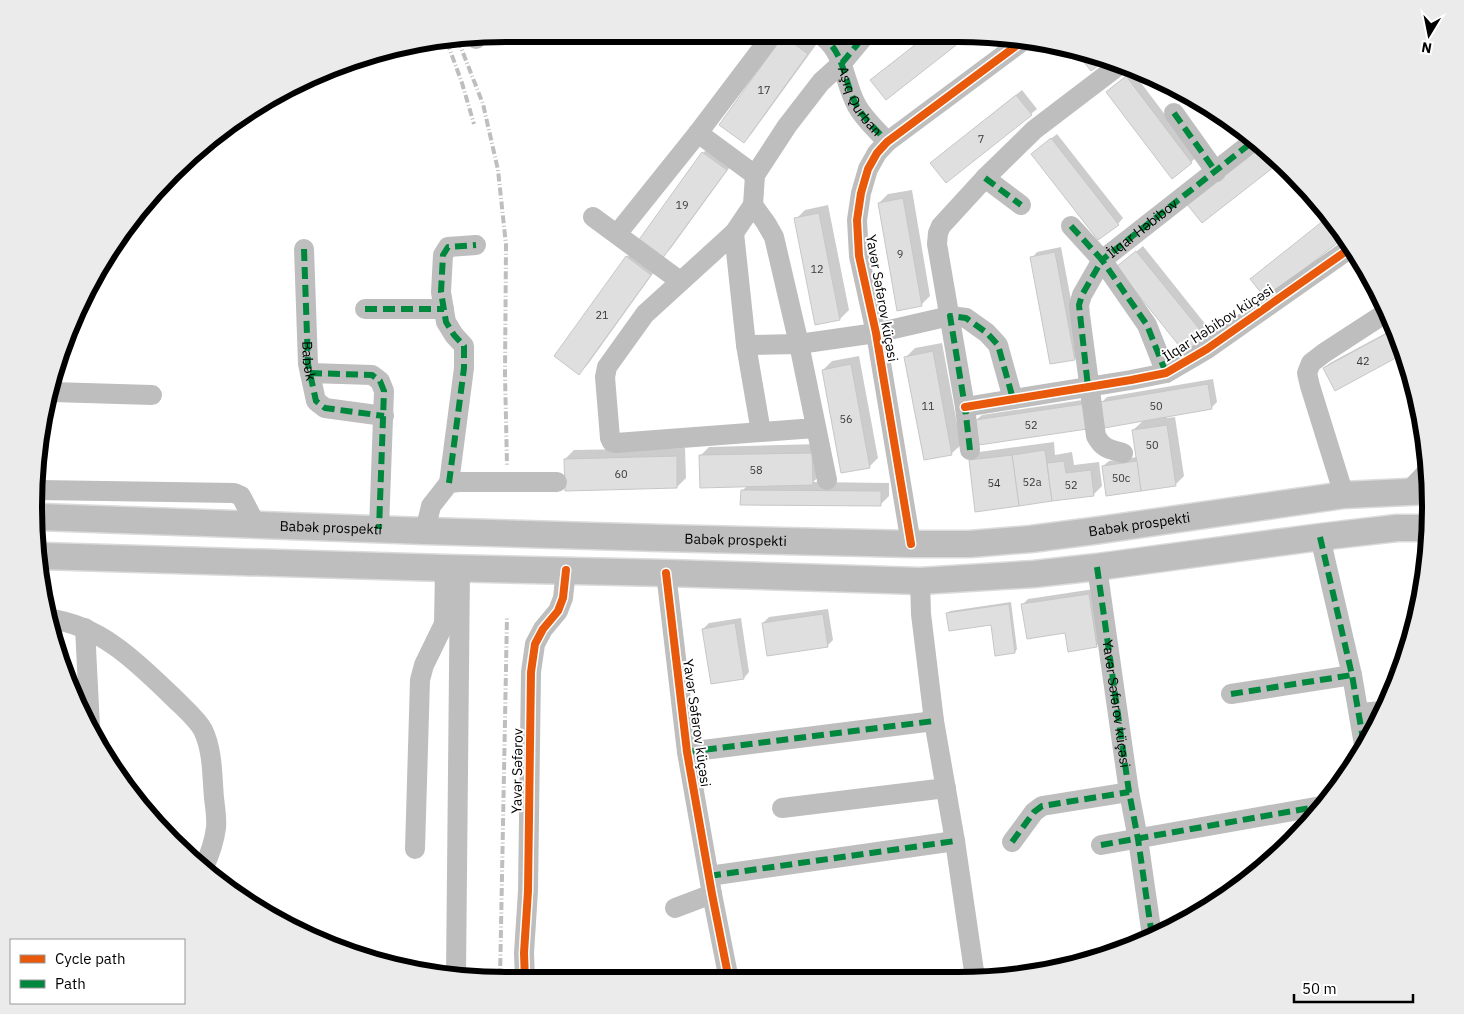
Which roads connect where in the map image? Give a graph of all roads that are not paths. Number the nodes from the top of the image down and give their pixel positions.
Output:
1 (767, 42) edge
2 (828, 42) edge
3 (859, 42) edge
4 (1016, 46) edge
5 (842, 63) junction
6 (1113, 70) edge
7 (1174, 113) dead end
8 (698, 133) junction
9 (887, 142) junction
10 (1248, 145) edge
11 (1216, 172) junction
12 (755, 175) junction
13 (985, 178) junction
14 (753, 205) junction
15 (1021, 205) dead end
16 (593, 217) dead end
17 (1071, 226) dead end
18 (734, 233) junction
19 (617, 234) junction
20 (476, 245) dead end
21 (304, 249) dead end
22 (1345, 252) edge
23 (1102, 260) junction
24 (680, 281) junction
25 (444, 308) junction
26 (365, 309) dead end
27 (950, 316) junction
28 (1380, 316) edge
29 (876, 333) junction
30 (799, 344) junction
31 (746, 345) junction
32 (310, 373) junction
33 (1166, 373) junction
34 (1088, 387) junction
35 (57, 392) edge
36 (152, 394) dead end
37 (1013, 399) junction
38 (965, 407) junction
39 (384, 416) junction
40 (815, 428) junction
41 (761, 432) junction
42 (970, 450) dead end
43 (1123, 453) dead end
44 (826, 480) dead end
45 (557, 482) dead end
46 (449, 483) junction
47 (43, 490) edge
48 (1419, 491) edge
49 (1344, 495) junction
50 (42, 517) edge
51 (256, 524) junction
52 (1421, 528) edge
53 (379, 529) junction
54 (425, 531) junction
55 (1320, 537) junction
56 (911, 544) junction
57 (45, 556) edge
58 (1097, 567) junction
59 (452, 568) junction
60 (566, 570) junction
61 (666, 572) junction
62 (920, 581) junction
63 (56, 621) edge
64 (86, 628) junction
65 (1352, 675) junction
66 (1231, 694) dead end
67 (89, 710) edge
68 (1359, 712) junction
69 (1374, 712) edge
70 (934, 720) junction
71 (1362, 733) edge
72 (687, 752) junction
73 (946, 788) junction
74 (1129, 792) junction
75 (782, 808) dead end
76 (1311, 808) edge
77 (1138, 839) junction
78 (955, 841) junction
79 (1012, 842) dead end
80 (1101, 846) dead end
81 (415, 849) dead end
82 (207, 861) edge
83 (710, 885) junction
84 (675, 908) dead end
85 (1151, 929) edge
86 (456, 969) edge
87 (974, 971) edge
88 (525, 972) edge
89 (727, 972) edge

1 - 8 street
2 - 5 street, Aşıq Qurban
3 - 5 street
4 - 9 street, Yavər Səfərov küçəsi
5 - 9 street, Aşıq Qurban
5 - 12 street
6 - 13 street
7 - 11 street
8 - 12 street
8 - 19 street
9 - 29 street, Yavər Səfərov küçəsi
10 - 11 street, İlqar Həbibov
11 - 23 street, İlqar Həbibov
12 - 14 street
13 - 15 street
13 - 27 street
14 - 18 street
14 - 30 street
16 - 19 street
17 - 23 street
18 - 24 street
18 - 31 street
19 - 24 street
20 - 25 street
21 - 32 street, Babək
22 - 33 street, İlqar Həbibov küçəsi
23 - 33 street, İlqar Həbibov
23 - 34 street
24 - 41 street
25 - 26 street
25 - 46 street
27 - 29 street
27 - 37 street
27 - 38 street
28 - 49 street
29 - 30 street
29 - 56 street, Yavər Səfərov küçəsi
30 - 31 street
30 - 40 street
31 - 41 street
32 - 39 street, Babək
32 - 39 street
33 - 34 street, İlqar Həbibov küçəsi
34 - 37 street, İlqar Həbibov küçəsi
34 - 43 street
35 - 36 street
37 - 38 street, İlqar Həbibov küçəsi
38 - 42 street
39 - 53 street
40 - 41 street
40 - 44 street
45 - 46 street
46 - 54 street
47 - 51 street
48 - 49 main road, Babək prospekti
49 - 56 main road, Babək prospekti
50 - 51 main road, Babək prospekti
51 - 53 main road, Babək prospekti
52 - 55 main road
53 - 54 main road, Babək prospekti
54 - 56 main road, Babək prospekti
55 - 58 main road
55 - 65 street
57 - 59 main road
58 - 62 main road
58 - 74 street, Yavər Səfərov küçəsi
59 - 60 main road
59 - 81 street
59 - 86 street
60 - 61 main road
60 - 88 street, Yavər Səfərov
61 - 62 main road
61 - 72 street, Yavər Səfərov küçəsi
62 - 70 street
63 - 64 street
64 - 67 street
64 - 82 street
65 - 66 street
65 - 68 street
68 - 69 street
68 - 71 street
70 - 72 street, Yavər Səfərov küçəsi
70 - 73 street
72 - 83 street, Yavər Səfərov küçəsi
73 - 75 street
73 - 78 street
74 - 77 street, Yavər Səfərov küçəsi
74 - 79 street
76 - 77 street
77 - 80 street
77 - 85 street, Yavər Səfərov küçəsi
78 - 83 street
78 - 87 street
83 - 84 street
83 - 89 street, Yavər Səfərov küçəsi

